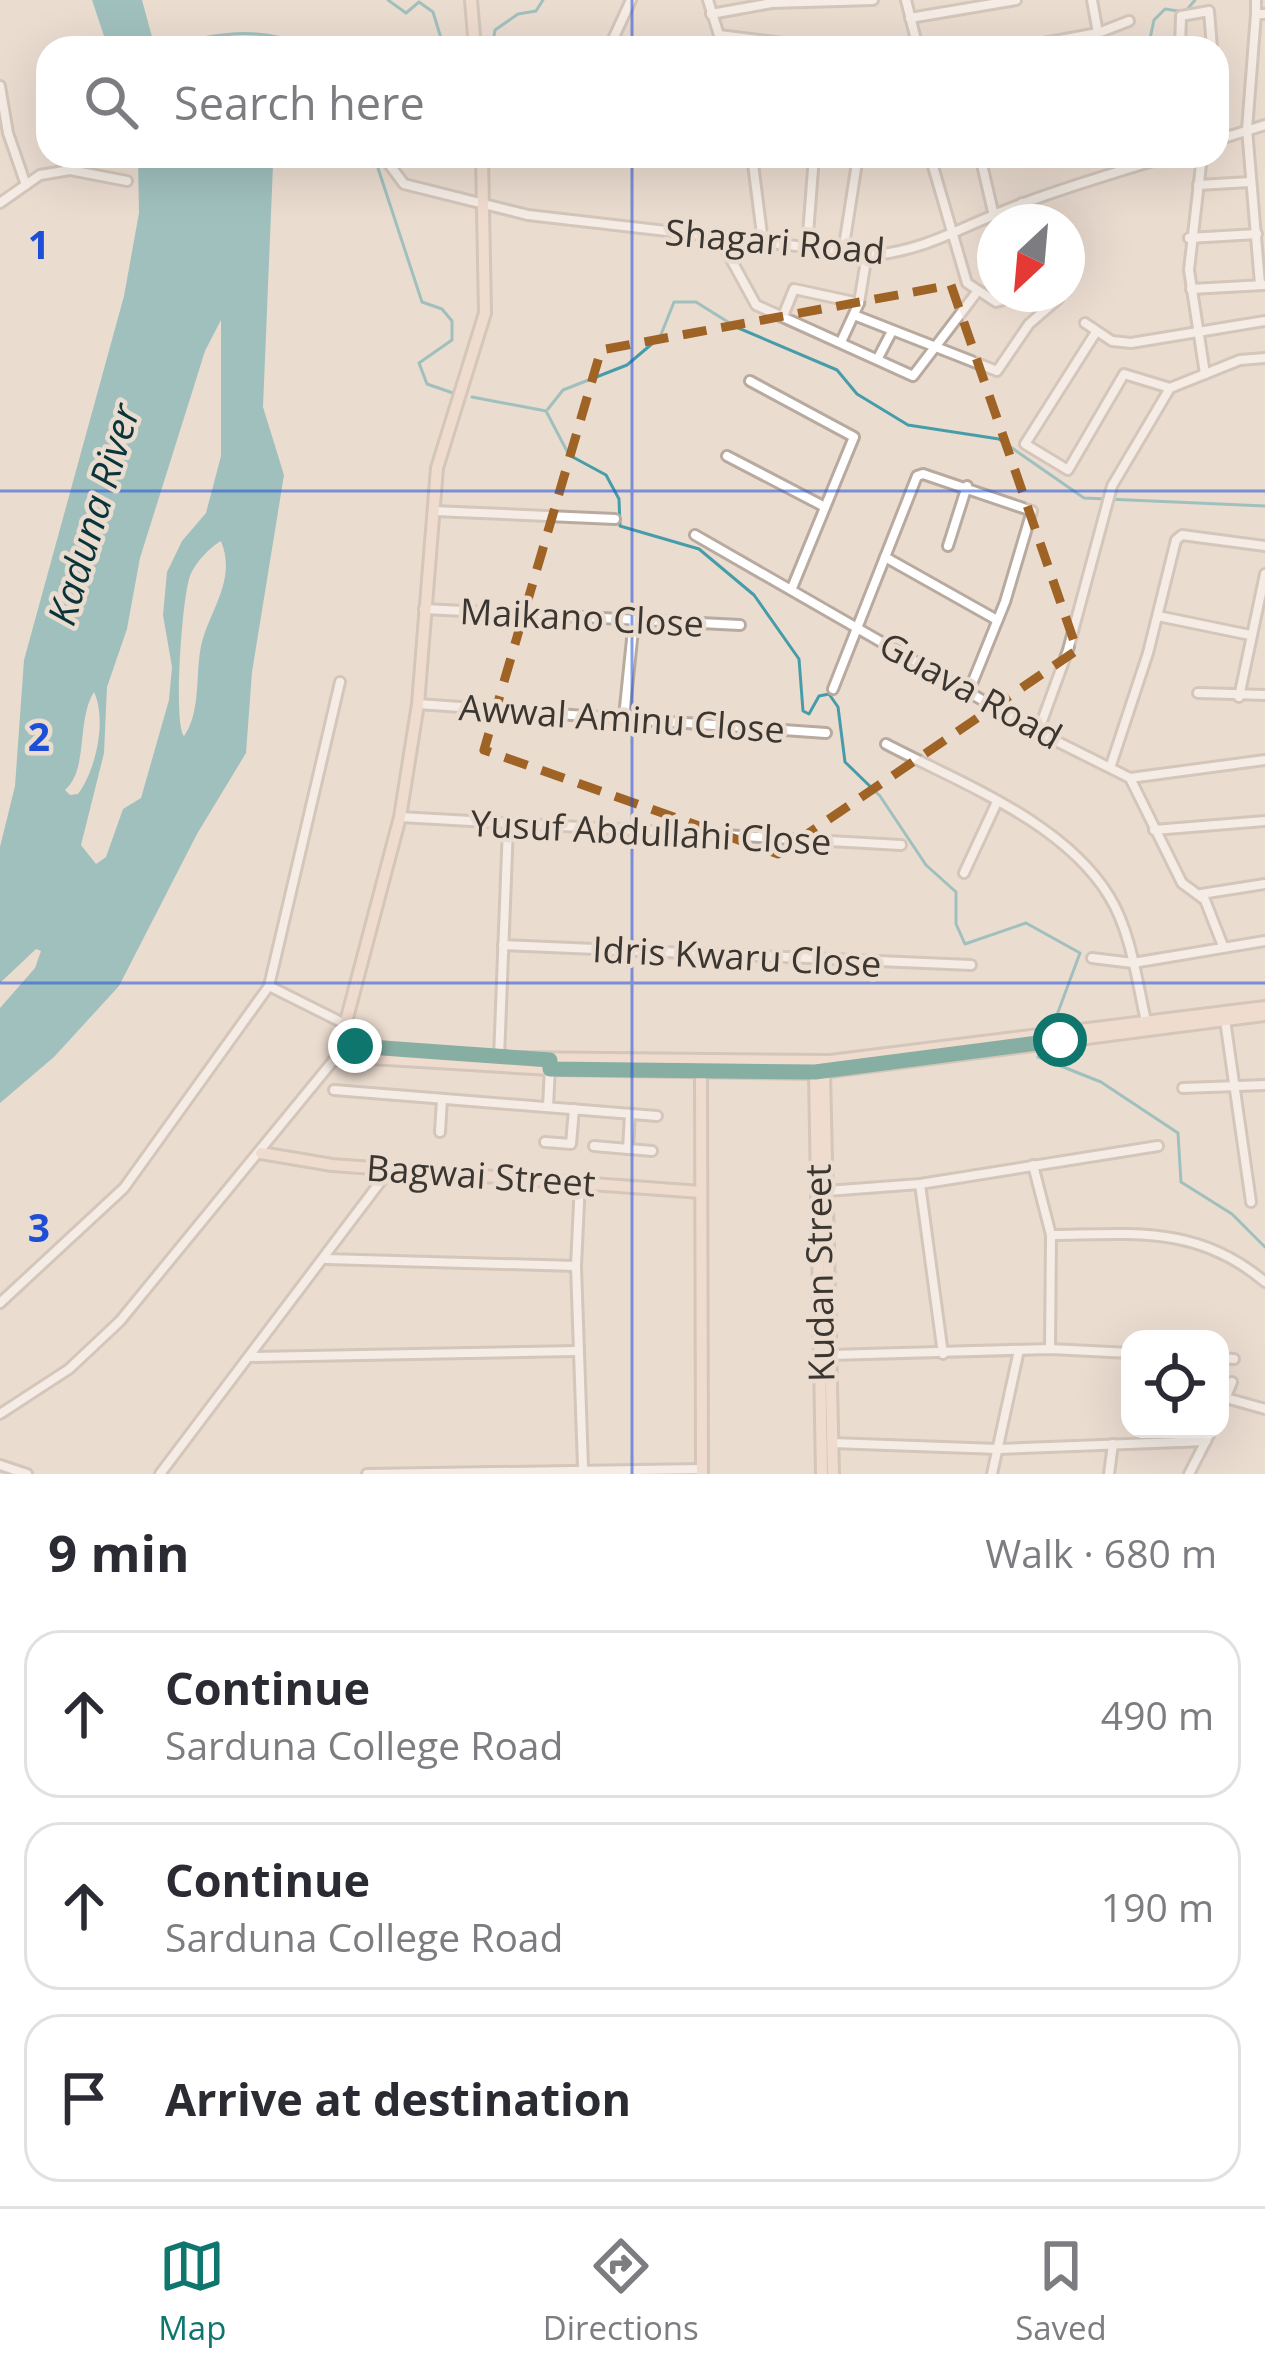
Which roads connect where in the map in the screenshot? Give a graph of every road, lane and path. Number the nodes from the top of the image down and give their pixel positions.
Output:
1 (471, 0) edge
2 (631, 0) edge
3 (708, 0) edge
4 (873, 0) edge
5 (906, 0) edge
6 (1016, 0) edge
7 (1092, 0) edge
8 (1256, 0) edge
9 (992, 3) edge
10 (711, 14) junction
11 (1260, 14) edge
12 (910, 18) junction
13 (1129, 21) dead end
14 (1098, 33) junction
15 (719, 35) joint
16 (474, 36) edge
17 (614, 36) edge
18 (727, 36) edge
19 (915, 36) edge
20 (1082, 36) edge
21 (1180, 36) edge
22 (1211, 36) edge
23 (0, 86) edge
24 (1265, 125) edge
25 (1247, 129) junction
26 (1229, 136) edge
27 (391, 168) edge
28 (483, 168) edge
29 (754, 168) edge
30 (813, 168) edge
31 (934, 168) edge
32 (983, 168) edge
33 (1131, 168) edge
34 (1200, 168) edge
35 (856, 169) dead end
36 (127, 181) dead end
37 (1250, 182) junction
38 (26, 185) junction
39 (1198, 185) junction
40 (0, 203) edge
41 (485, 203) junction
42 (1022, 203) edge
43 (991, 204) edge
44 (1265, 211) edge
45 (1254, 213) junction
46 (977, 224) edge
47 (1257, 233) junction
48 (955, 236) junction
49 (1189, 238) junction
50 (720, 239) junction
51 (764, 242) junction
52 (807, 247) junction
53 (843, 252) junction
54 (867, 254) junction
55 (1263, 285) edge
56 (1191, 289) junction
57 (976, 292) joint
58 (859, 303) junction
59 (1043, 312) edge
60 (854, 315) junction
61 (783, 316) junction
62 (1265, 321) edge
63 (1085, 323) dead end
64 (1096, 332) junction
65 (1195, 332) junction
66 (891, 333) junction
67 (840, 341) junction
68 (930, 347) junction
69 (878, 358) junction
70 (1265, 358) edge
71 (1205, 374) junction
72 (750, 381) dead end
73 (1170, 388) junction
74 (727, 455) dead end
75 (968, 486) junction
76 (825, 507) junction
77 (432, 511) junction
78 (615, 519) dead end
79 (695, 535) dead end
80 (948, 546) dead end
81 (1265, 546) edge
82 (885, 557) junction
83 (1265, 574) edge
84 (792, 588) junction
85 (423, 609) junction
86 (1157, 616) junction
87 (634, 620) junction
88 (998, 620) junction
89 (740, 625) dead end
90 (858, 626) junction
91 (1250, 635) junction
92 (340, 682) dead end
93 (833, 689) dead end
94 (969, 691) junction
95 (1198, 694) dead end
96 (1265, 695) edge
97 (1239, 697) junction
98 (418, 704) junction
99 (624, 717) junction
100 (1038, 732) junction
101 (826, 733) dead end
102 (886, 744) dead end
103 (1265, 760) edge
104 (1111, 765) junction
105 (1130, 778) junction
106 (997, 802) junction
107 (400, 818) junction
108 (1265, 820) edge
109 (508, 826) junction
110 (1154, 830) junction
111 (901, 845) dead end
112 (964, 873) dead end
113 (1265, 884) edge
114 (1201, 894) junction
115 (1265, 941) edge
116 (503, 944) junction
117 (1223, 946) junction
118 (1092, 958) dead end
119 (1133, 964) junction
120 (971, 965) dead end
121 (269, 986) junction
122 (1265, 1011) edge
123 (1225, 1020) junction
124 (1146, 1021) junction
125 (347, 1025) junction
126 (1053, 1036) junction
127 (339, 1050) junction
128 (499, 1058) junction
129 (550, 1064) junction
130 (819, 1072) junction
131 (701, 1073) junction
132 (1265, 1085) edge
133 (1183, 1088) dead end
134 (1233, 1089) junction
135 (334, 1090) dead end
136 (442, 1099) junction
137 (548, 1107) junction
138 (574, 1109) junction
139 (631, 1113) junction
140 (657, 1115) dead end
141 (440, 1132) dead end
142 (545, 1142) dead end
143 (595, 1146) dead end
144 (1158, 1146) dead end
145 (628, 1149) junction
146 (652, 1151) dead end
147 (261, 1153) junction
148 (1033, 1166) junction
149 (390, 1169) junction
150 (580, 1182) junction
151 (920, 1184) junction
152 (701, 1192) junction
153 (827, 1192) junction
154 (1252, 1202) dead end
155 (1051, 1235) junction
156 (325, 1258) junction
157 (576, 1266) junction
158 (1265, 1282) edge
159 (0, 1303) edge
160 (1050, 1348) junction
161 (1019, 1350) junction
162 (578, 1351) junction
163 (1121, 1352) edge
164 (943, 1354) junction
165 (830, 1355) junction
166 (247, 1358) junction
167 (1229, 1359) edge
168 (1234, 1359) dead end
169 (1232, 1382) dead end
170 (1229, 1390) edge
171 (1229, 1399) edge
172 (1265, 1408) edge
173 (0, 1414) edge
174 (1208, 1438) edge
175 (1206, 1441) junction
176 (832, 1443) junction
177 (1113, 1444) junction
178 (999, 1449) junction
179 (0, 1465) edge
180 (583, 1467) junction
181 (702, 1472) edge
182 (27, 1474) edge
183 (160, 1474) edge
184 (367, 1474) edge
185 (822, 1474) edge
186 (832, 1474) edge
187 (992, 1474) edge
188 (1109, 1474) edge
189 (1189, 1474) edge

1 - 16 street
2 - 17 street
3 - 10 street
4 - 10 street
5 - 12 street
6 - 9 street
7 - 14 street
8 - 11 street
9 - 12 street
10 - 15 street
11 - 25 street
12 - 19 street
13 - 14 street
14 - 20 street
15 - 18 street
21 - 22 street
23 - 38 street
24 - 25 street
25 - 26 street
25 - 37 street
27 - 41 street, Shagari Road
28 - 41 street
29 - 51 street
30 - 52 street
31 - 48 street
32 - 43 street
33 - 42 street, Shagari Road
34 - 39 street
35 - 53 street
36 - 38 street
37 - 39 street
37 - 45 street
38 - 40 street
39 - 49 street
41 - 50 street, Shagari Road
41 - 77 street
44 - 45 street
45 - 47 street
46 - 48 street, Shagari Road
47 - 49 street
47 - 55 street
48 - 54 street, Shagari Road
48 - 57 street
49 - 56 street
50 - 51 street, Shagari Road
50 - 61 street
51 - 52 street, Shagari Road
52 - 53 street, Shagari Road
53 - 54 street, Shagari Road
54 - 58 street
55 - 56 street
56 - 65 street
57 - 68 street
58 - 60 street
58 - 61 street
59 - 68 street
60 - 66 street
60 - 67 street
61 - 67 street
62 - 65 street
63 - 64 street
64 - 65 street
64 - 73 street
65 - 71 street
66 - 68 street
66 - 69 street
67 - 69 street
68 - 69 street
70 - 71 street
71 - 73 street
72 - 76 street
73 - 100 street
74 - 76 street
75 - 80 street
75 - 82 street
75 - 88 street
76 - 84 street
77 - 78 street
77 - 85 street
79 - 84 street, Guava Road
81 - 86 street
82 - 88 street
82 - 90 street
83 - 91 street
84 - 90 street, Guava Road
85 - 87 street, Maikano Close
85 - 98 street
86 - 91 street
86 - 104 street
87 - 89 street, Maikano Close
87 - 99 street
88 - 94 street
90 - 93 street
90 - 94 street, Guava Road
91 - 97 street
92 - 121 street
94 - 100 street, Guava Road
95 - 97 street
96 - 97 street
98 - 99 street, Awwal Aminu Close
98 - 107 street
99 - 101 street, Awwal Aminu Close
100 - 104 street, Guava Road
102 - 106 street
103 - 105 street
104 - 105 street, Guava Road
105 - 110 street
106 - 112 street
106 - 119 street
107 - 109 street, Yusuf Abdullahi Close
107 - 125 street
108 - 110 street
109 - 111 street, Yusuf Abdullahi Close
109 - 116 street
110 - 114 street
113 - 114 street
114 - 117 street
115 - 117 street
116 - 120 street, Idris Kwaru Close
116 - 128 street
117 - 119 street
118 - 119 street
119 - 124 street
121 - 125 street
121 - 159 street
122 - 123 street
122 - 124 street
123 - 126 street
123 - 134 street
124 - 126 street
125 - 127 street
126 - 129 street
126 - 130 street
127 - 128 street
127 - 129 street
127 - 147 street
128 - 129 street
129 - 131 street
129 - 137 street
130 - 131 street
130 - 153 street
130 - 185 street, Kudan Street
131 - 152 street
132 - 134 street
133 - 134 street
134 - 154 street
135 - 136 street
136 - 137 street
136 - 141 street
137 - 138 street
138 - 139 street
138 - 142 street
139 - 140 street
139 - 145 street
143 - 145 street
144 - 148 street
145 - 146 street
147 - 149 street, Bagwai Street
147 - 173 street
148 - 151 street
148 - 155 street
149 - 150 street, Bagwai Street
149 - 156 street
150 - 152 street, Bagwai Street
150 - 157 street
151 - 153 street
151 - 164 street
152 - 181 street
153 - 165 street
155 - 158 street
155 - 160 street
156 - 157 street
156 - 166 street
157 - 162 street
160 - 161 street
160 - 163 street
161 - 164 street
161 - 178 street
162 - 166 street
162 - 180 street
164 - 165 street
165 - 176 street
166 - 183 street
167 - 168 street
169 - 170 street
171 - 172 street
174 - 175 street
175 - 177 street
175 - 189 street
176 - 178 street
176 - 186 street
177 - 178 street
177 - 188 street
178 - 187 street
179 - 182 street
180 - 181 street
180 - 184 street

